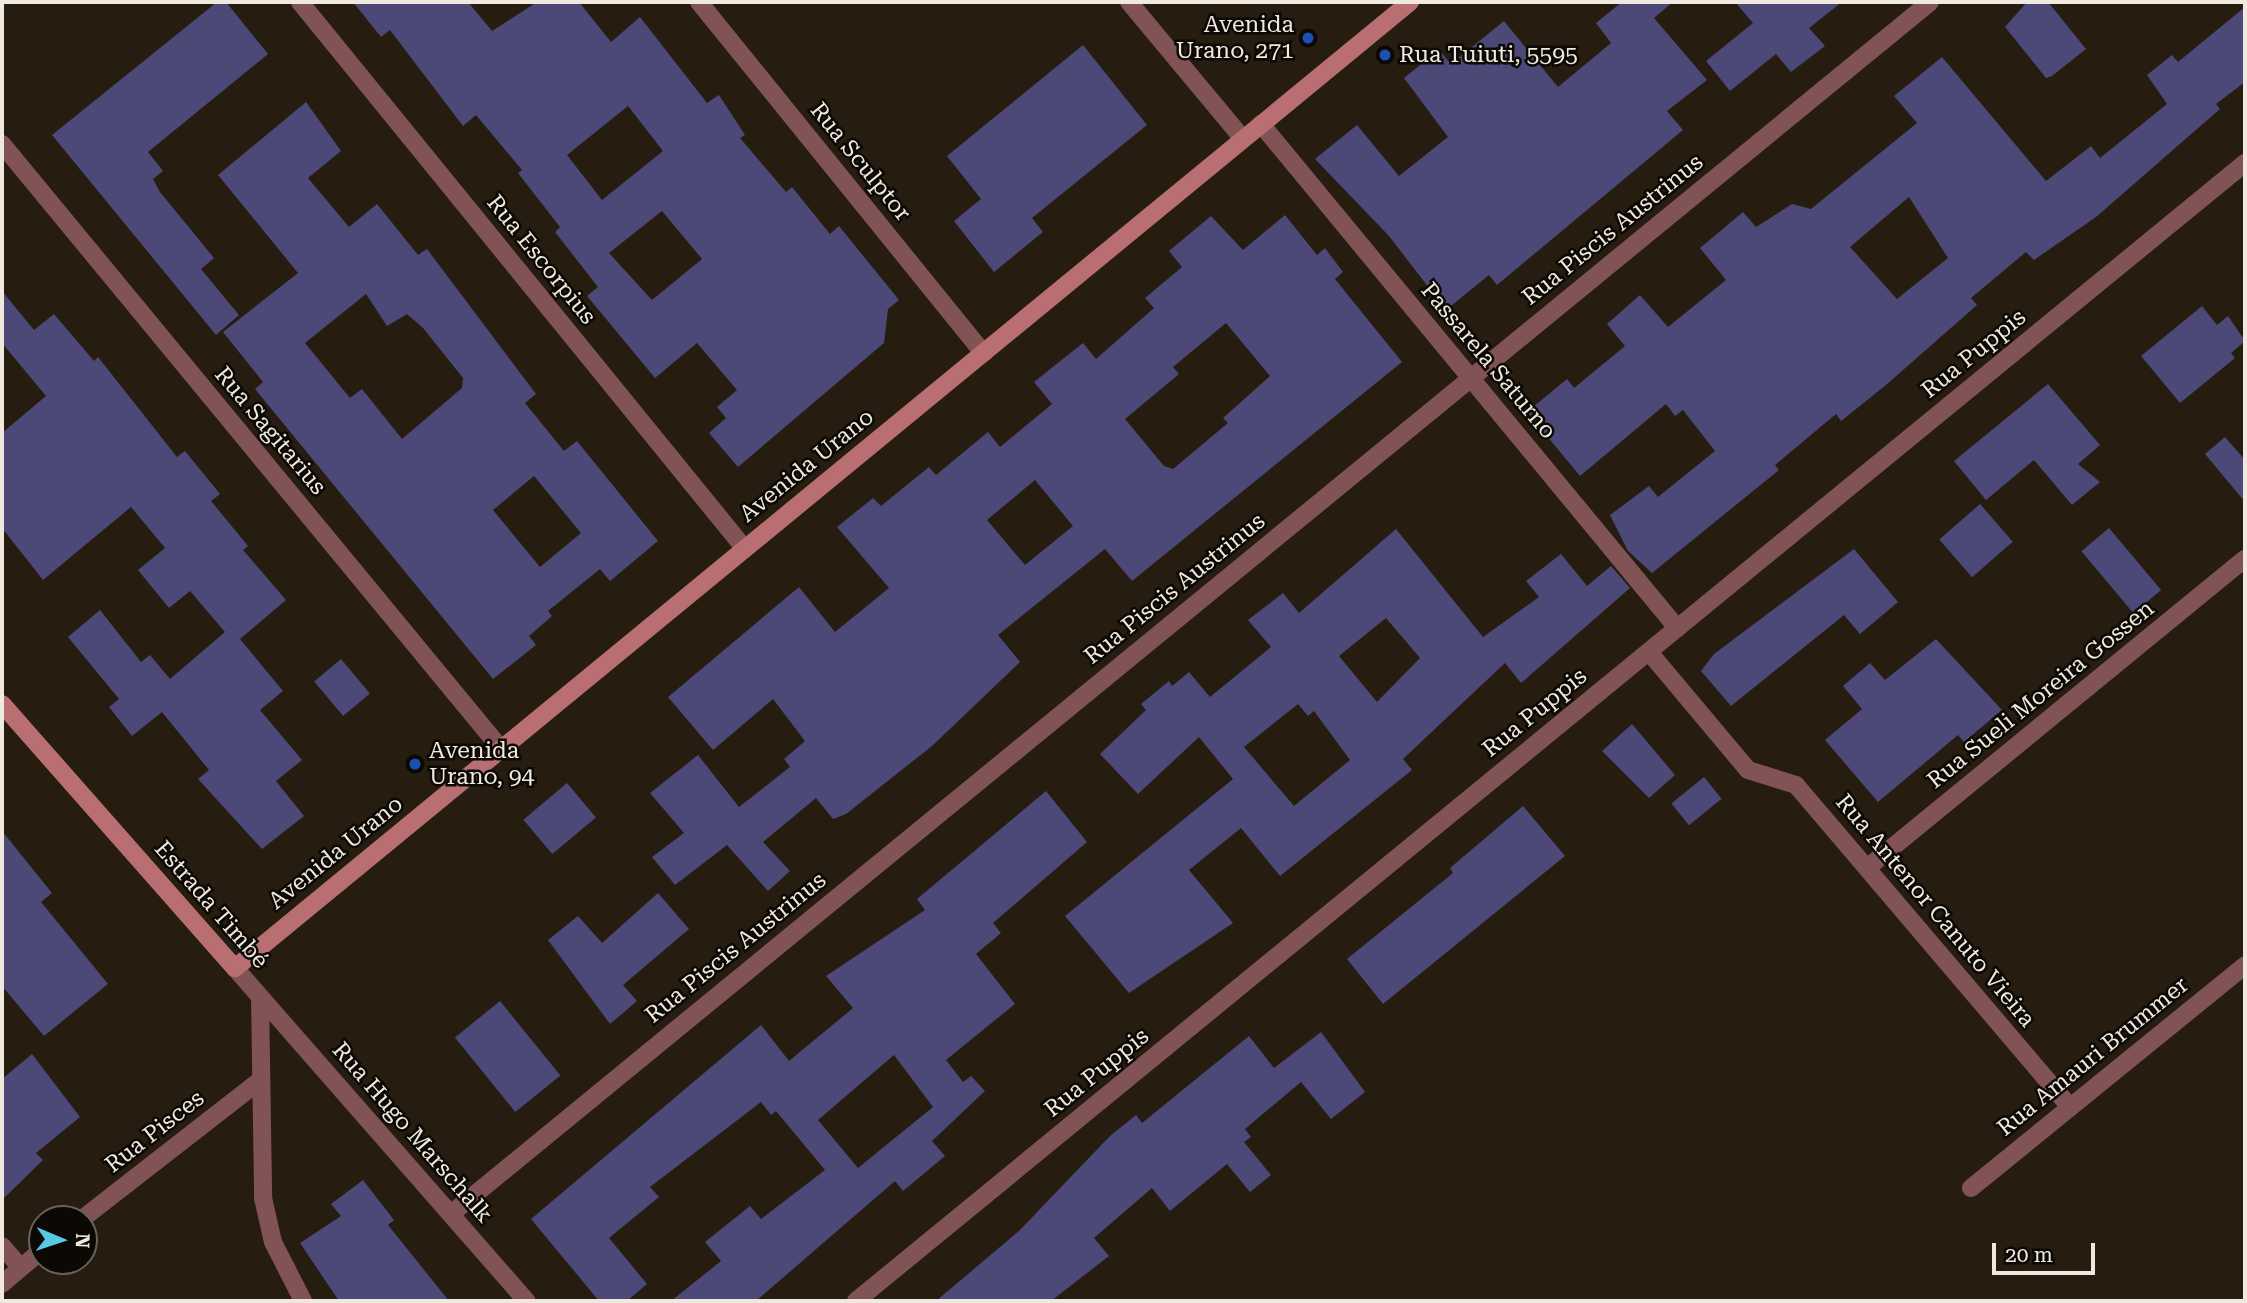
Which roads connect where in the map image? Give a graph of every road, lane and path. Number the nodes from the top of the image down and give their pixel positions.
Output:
1 (300, 2) edge
2 (699, 2) edge
3 (1129, 2) edge
4 (1410, 2) edge
5 (1930, 2) edge
6 (1261, 124) junction
7 (1243, 139) junction
8 (2, 144) edge
9 (2245, 163) edge
10 (983, 353) junction
11 (1471, 379) junction
12 (745, 549) junction
13 (2245, 559) edge
14 (1677, 628) junction
15 (1649, 652) junction
16 (2, 705) edge
17 (501, 749) junction
18 (1867, 868) junction
19 (2245, 965) edge
20 (235, 968) junction
21 (260, 997) junction
22 (257, 1083) junction
23 (2070, 1107) junction
24 (1971, 1188) dead end
25 (98, 1207) edge
26 (451, 1214) junction
27 (2, 1246) edge
28 (28, 1261) edge
29 (20, 1267) junction
30 (2, 1283) edge
31 (303, 1301) edge
32 (527, 1301) edge
33 (856, 1301) edge

1 - 12 street, Rua Escorpius
2 - 10 street, Rua Sculptor
3 - 7 street
4 - 6 street, Avenida Urano
5 - 11 street, Rua Piscis Austrinus
6 - 7 street, Avenida Urano
6 - 11 street, Passarela Saturno
7 - 10 street, Avenida Urano
8 - 17 street, Rua Sagitarius
9 - 14 street, Rua Puppis
10 - 12 street, Avenida Urano
11 - 14 street, Passarela Saturno
11 - 26 street, Rua Piscis Austrinus
12 - 17 street, Avenida Urano
13 - 18 street, Rua Sueli Moreira Gossen
14 - 15 street, Rua Puppis
15 - 18 street, Rua Antenor Canuto Vieira
15 - 33 street, Rua Puppis
16 - 20 street, Estrada Timbé
17 - 20 street, Avenida Urano
18 - 23 street, Rua Antenor Canuto Vieira
19 - 23 street, Rua Amauri Brummer
20 - 21 street, Estrada Timbé
21 - 22 street, Estrada Timbé
21 - 26 street, Rua Hugo Marschalk
22 - 25 street, Rua Pisces
22 - 31 street, Estrada Timbé
23 - 24 street, Rua Amauri Brummer
26 - 32 street, Rua Hugo Marschalk
27 - 29 street
28 - 29 street
29 - 30 street

